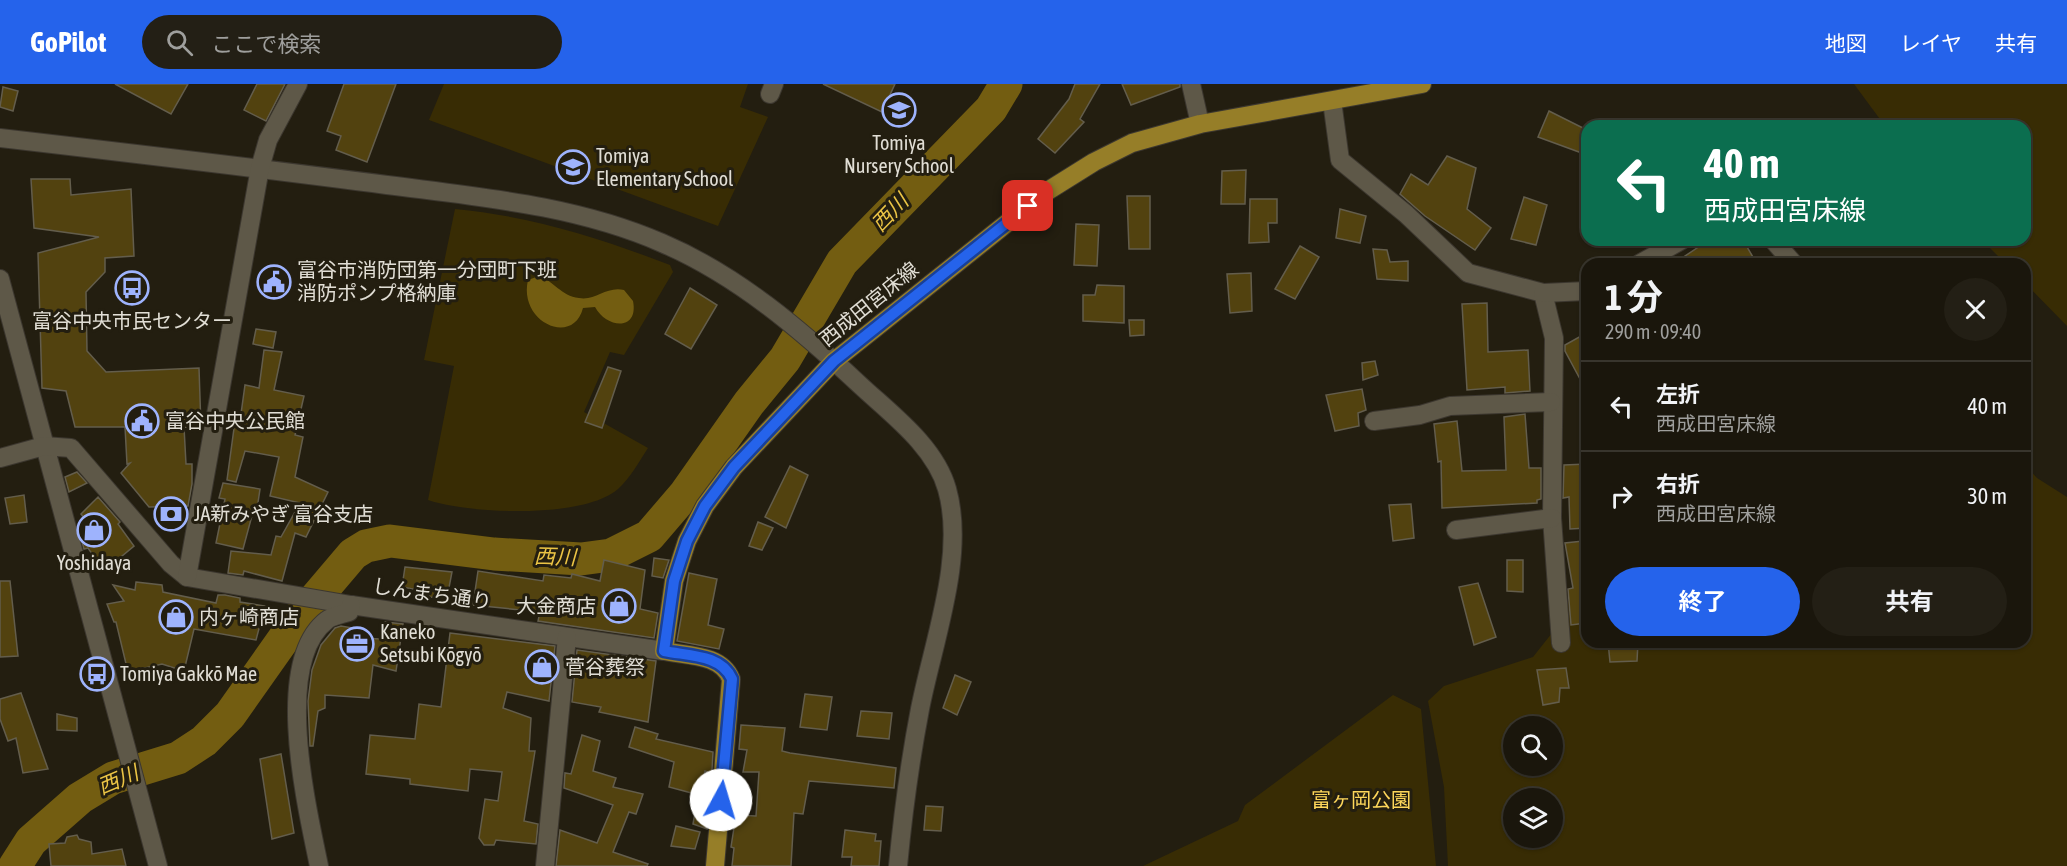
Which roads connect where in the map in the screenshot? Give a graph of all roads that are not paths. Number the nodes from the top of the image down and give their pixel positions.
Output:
1 (298, 84) edge
2 (1191, 84) edge
3 (1422, 84) edge
4 (1332, 101) junction
5 (1200, 124) junction
6 (0, 138) edge
7 (260, 168) junction
8 (1671, 246) edge
9 (1778, 246) edge
10 (1650, 258) edge
11 (1789, 258) edge
12 (0, 279) edge
13 (1581, 291) edge
14 (1543, 293) junction
15 (834, 361) junction
16 (1551, 402) junction
17 (1374, 422) dead end
18 (44, 446) junction
19 (0, 458) edge
20 (1552, 518) junction
21 (1456, 530) dead end
22 (187, 577) junction
23 (343, 604) junction
24 (567, 637) junction
25 (1561, 643) dead end
26 (664, 651) junction
27 (158, 866) edge
28 (319, 866) edge
29 (545, 866) edge
30 (715, 866) edge
31 (898, 866) edge

1 - 7 street
2 - 5 street
3 - 4 main road, 西成田宮床線
4 - 5 main road, 西成田宮床線
4 - 14 street
5 - 15 main road, 西成田宮床線
6 - 7 street
7 - 15 street
7 - 22 street
8 - 10 street
9 - 11 street
12 - 18 street
13 - 14 street
14 - 16 street
15 - 26 main road, 西成田宮床線
15 - 31 street
16 - 17 street
16 - 20 street
18 - 19 street
18 - 22 street
18 - 27 street
20 - 21 street
20 - 25 street
22 - 23 street, しんまち通り
23 - 24 street, しんまち通り
23 - 28 street
24 - 26 street, しんまち通り
24 - 29 street
26 - 30 main road

